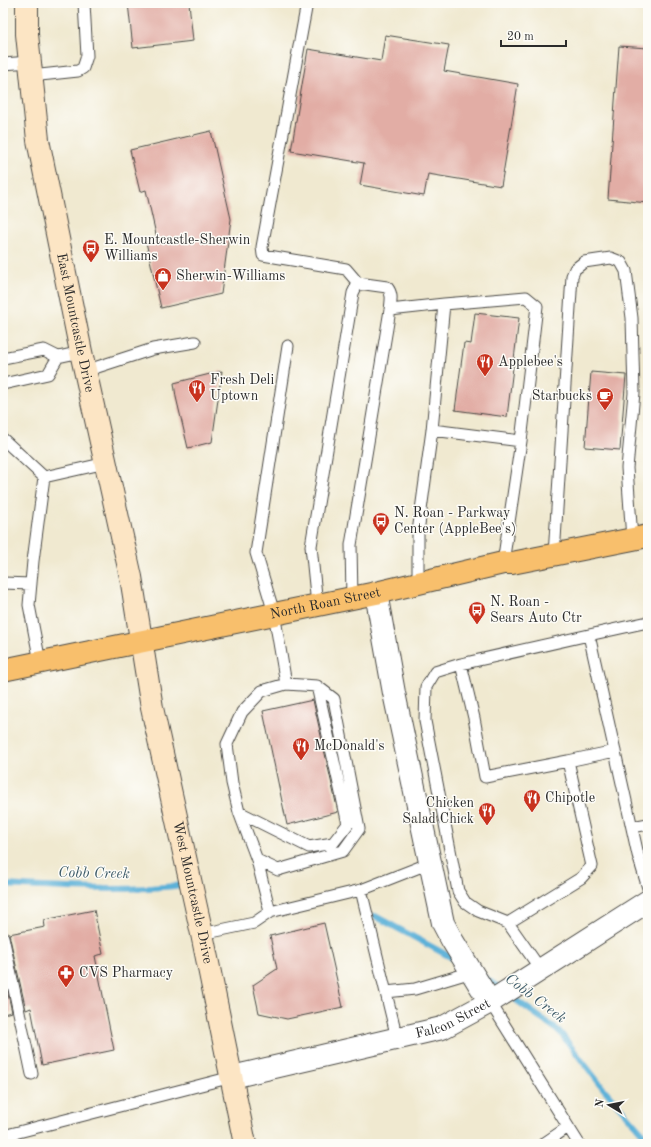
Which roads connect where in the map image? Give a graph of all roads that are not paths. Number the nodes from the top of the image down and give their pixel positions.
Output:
1 (27, 3) edge
2 (84, 3) edge
3 (307, 3) edge
4 (3, 64) edge
5 (30, 69) junction
6 (358, 283) junction
7 (444, 304) junction
8 (390, 310) junction
9 (195, 342) dead end
10 (288, 346) dead end
11 (58, 357) junction
12 (3, 358) edge
13 (83, 361) junction
14 (3, 384) edge
15 (432, 430) junction
16 (3, 439) edge
17 (521, 441) junction
18 (106, 463) junction
19 (44, 477) junction
20 (640, 538) edge
21 (554, 555) junction
22 (503, 564) junction
23 (3, 583) edge
24 (31, 584) junction
25 (418, 584) junction
26 (376, 593) junction
27 (352, 598) junction
28 (317, 605) junction
29 (274, 614) junction
30 (648, 622) edge
31 (589, 635) junction
32 (142, 640) junction
33 (40, 662) junction
34 (461, 664) junction
35 (3, 670) edge
36 (286, 684) junction
37 (318, 686) junction
38 (615, 751) junction
39 (568, 761) junction
40 (239, 812) junction
41 (648, 824) edge
42 (632, 827) junction
43 (257, 860) junction
44 (430, 863) junction
45 (648, 888) edge
46 (361, 890) junction
47 (648, 901) edge
48 (270, 912) junction
49 (508, 923) junction
50 (202, 934) junction
51 (3, 937) edge
52 (541, 970) junction
53 (472, 972) junction
54 (386, 992) junction
55 (490, 1002) junction
56 (397, 1038) junction
57 (32, 1074) dead end
58 (232, 1077) junction
59 (568, 1127) junction
60 (3, 1136) edge
61 (245, 1144) edge
62 (542, 1144) edge
63 (579, 1144) edge

1 - 5 street, East Mountcastle Drive
2 - 5 lane
3 - 6 lane
4 - 5 lane
5 - 13 street, East Mountcastle Drive
6 - 8 lane
6 - 28 lane
7 - 8 lane
7 - 15 lane
7 - 17 lane
8 - 27 lane
9 - 13 lane
10 - 29 lane
11 - 12 lane
11 - 13 lane
11 - 14 lane
13 - 18 street, East Mountcastle Drive
15 - 17 lane
15 - 25 lane
16 - 19 lane
17 - 22 lane
18 - 19 lane
18 - 32 street, East Mountcastle Drive
19 - 24 lane
20 - 21 main road, North Roan Street
20 - 21 lane
21 - 22 main road, North Roan Street
22 - 25 main road, North Roan Street
23 - 24 lane
24 - 33 lane
25 - 26 main road, North Roan Street
26 - 27 main road, North Roan Street
26 - 44 street
27 - 28 main road, North Roan Street
28 - 29 main road, North Roan Street
29 - 32 main road, North Roan Street
29 - 36 lane
30 - 31 lane
31 - 34 lane
31 - 38 lane
32 - 33 main road, North Roan Street
32 - 50 street, West Mountcastle Drive
33 - 35 main road, North Roan Street
34 - 39 lane
34 - 49 lane
36 - 37 lane
36 - 40 lane
37 - 40 lane
37 - 43 lane
38 - 39 lane
38 - 42 lane
39 - 49 lane
40 - 43 lane
41 - 42 lane
42 - 45 lane
43 - 48 lane
44 - 46 lane
44 - 53 street
46 - 48 lane
46 - 54 lane
47 - 52 street, Falcon Street
48 - 50 lane
49 - 52 lane
50 - 58 street, West Mountcastle Drive
51 - 57 lane
52 - 55 street, Falcon Street
53 - 54 lane
53 - 55 street
54 - 56 lane
55 - 56 street, Falcon Street
55 - 59 lane
56 - 58 street, Falcon Street
58 - 60 lane
58 - 61 street, West Mountcastle Drive
59 - 62 lane
59 - 63 lane

